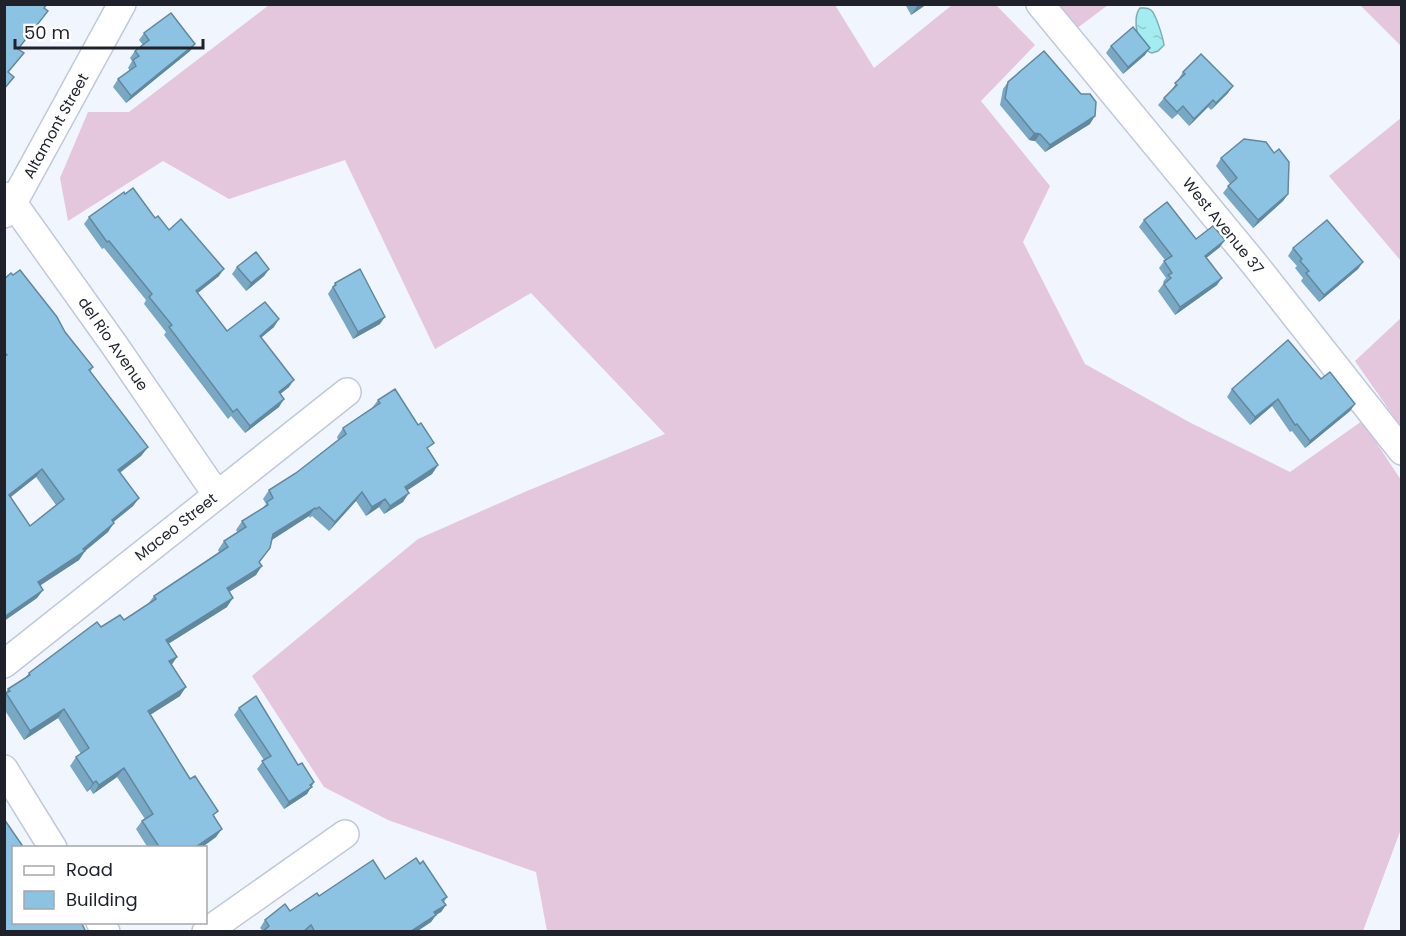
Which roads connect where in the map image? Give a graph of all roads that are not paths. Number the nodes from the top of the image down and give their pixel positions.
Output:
1 (122, 4) edge
2 (1040, 4) edge
3 (7, 204) edge
4 (347, 392) dead end
5 (1401, 451) edge
6 (217, 495) junction
7 (4, 664) edge
8 (4, 769) edge
9 (345, 834) dead end
10 (52, 846) edge
11 (206, 932) edge

1 - 3 street, Altamont Street
2 - 5 street, West Avenue 37
3 - 6 street, del Rio Avenue
4 - 6 street, Maceo Street
6 - 7 street, Maceo Street
8 - 10 street
9 - 11 street

